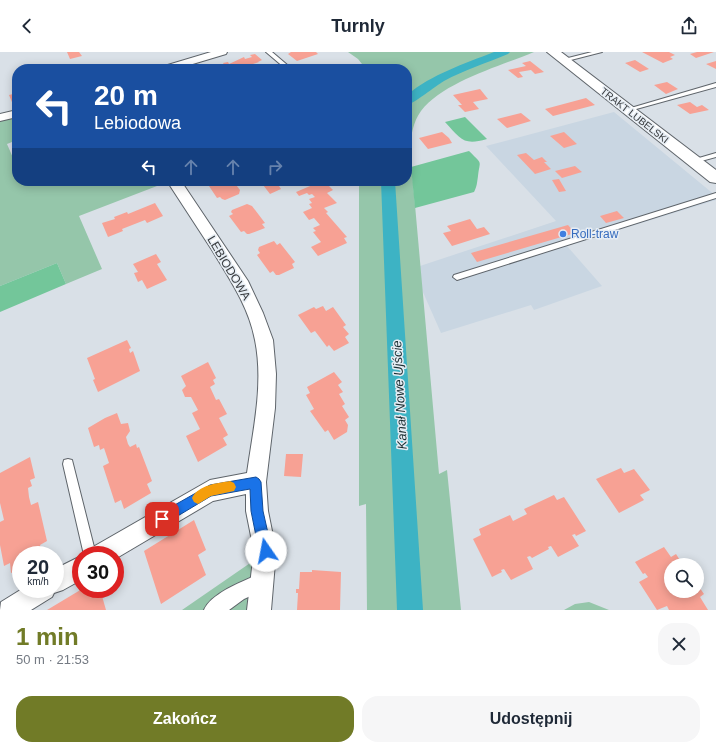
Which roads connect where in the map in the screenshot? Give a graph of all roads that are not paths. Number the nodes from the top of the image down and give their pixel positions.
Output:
1 (222, 52) edge
2 (269, 52) edge
3 (599, 52) edge
4 (558, 56) edge
5 (182, 64) edge
6 (283, 64) edge
7 (716, 85) edge
8 (627, 110) junction
9 (12, 114) edge
10 (0, 118) edge
11 (716, 155) edge
12 (694, 161) junction
13 (716, 178) edge
14 (177, 186) edge
15 (716, 195) edge
16 (457, 277) dead end
17 (68, 464) dead end
18 (256, 482) junction
19 (88, 546) edge
20 (116, 546) edge
21 (262, 582) junction
22 (29, 598) edge
23 (9, 610) edge
24 (213, 610) edge
25 (259, 610) edge

1 - 5 street
2 - 6 lane
3 - 4 lane
4 - 8 street, TRAKT LUBELSKI
7 - 8 lane
8 - 12 street, TRAKT LUBELSKI
9 - 10 street
11 - 12 lane
12 - 13 street, TRAKT LUBELSKI
14 - 18 street, LEBIODOWA
15 - 16 lane
17 - 19 lane
18 - 20 street
18 - 21 street, LEBIODOWA
21 - 24 street
21 - 25 street, LEBIODOWA
22 - 23 street

